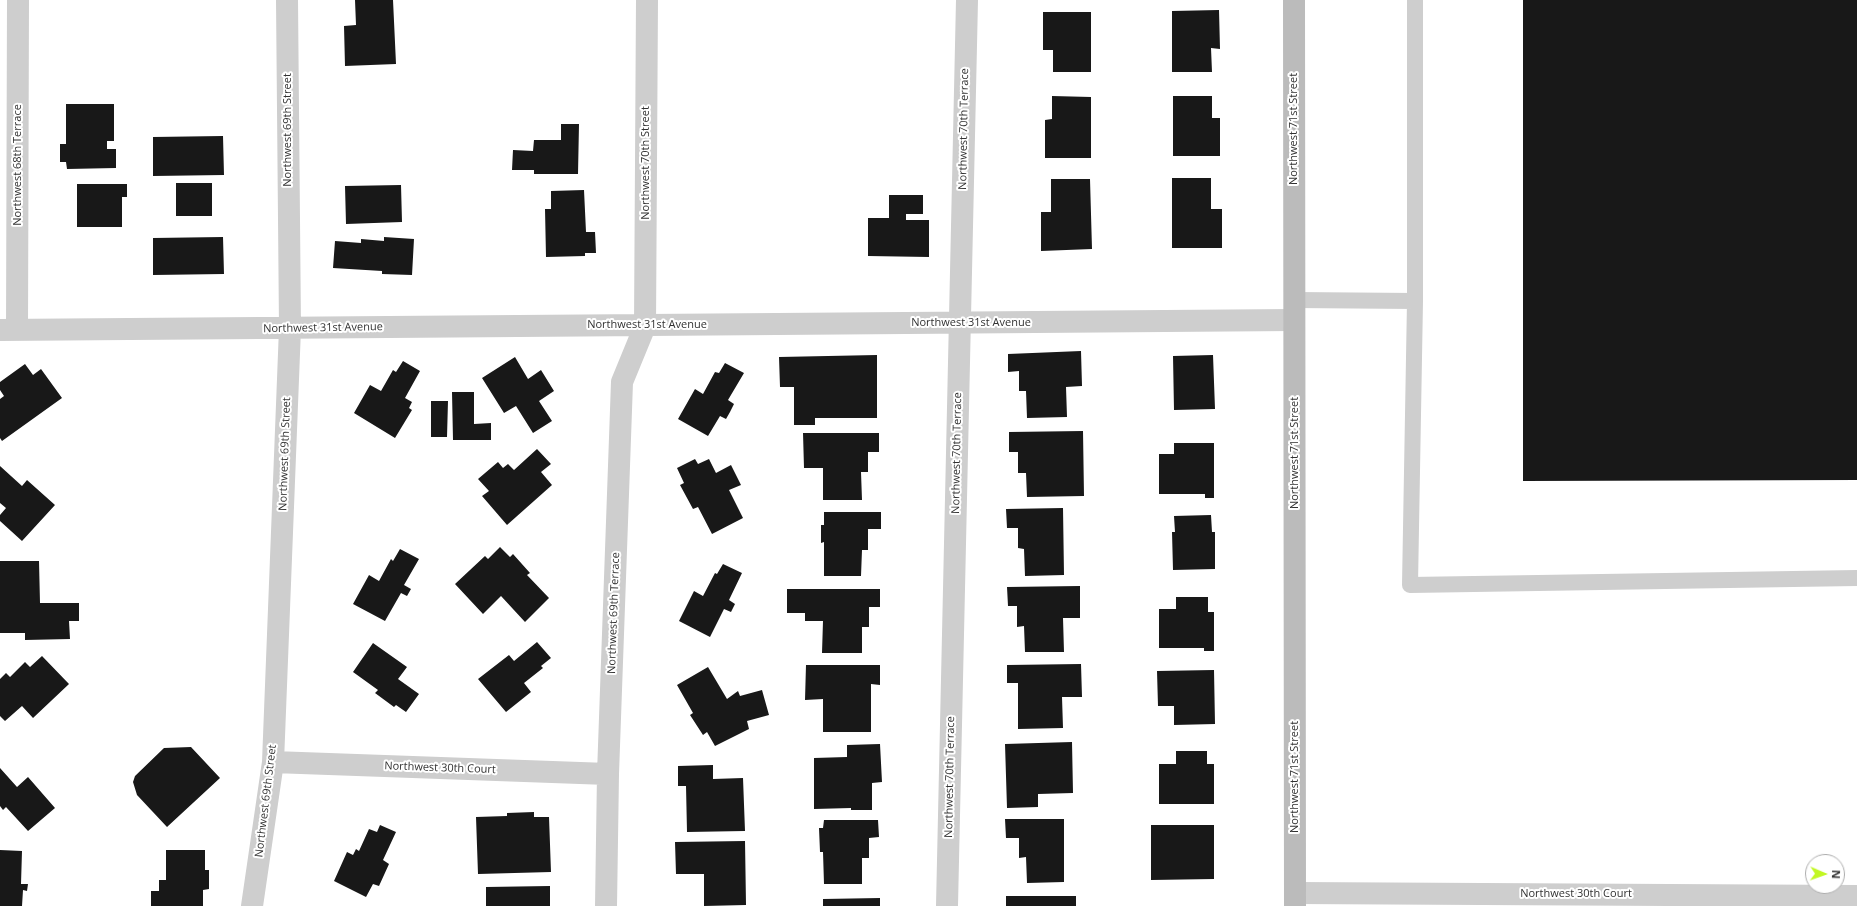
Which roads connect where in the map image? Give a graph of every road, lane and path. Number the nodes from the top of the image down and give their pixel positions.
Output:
1 (18, 0) edge
2 (287, 0) edge
3 (648, 0) edge
4 (967, 0) edge
5 (1294, 0) edge
6 (1415, 0) edge
7 (1415, 301) junction
8 (1294, 310) junction
9 (960, 323) junction
10 (645, 326) junction
11 (290, 328) junction
12 (8, 330) edge
13 (1857, 578) edge
14 (273, 762) junction
15 (608, 774) junction
16 (1857, 896) edge
17 (1295, 900) edge
18 (252, 906) edge
19 (606, 906) edge
20 (947, 906) edge

1 - 12 street, Northwest 68th Terrace
2 - 11 street, Northwest 69th Street
3 - 10 street, Northwest 70th Street
4 - 9 street, Northwest 70th Terrace
5 - 8 street, Northwest 71st Street
6 - 7 lane
7 - 8 lane
7 - 13 lane
8 - 9 street, Northwest 31st Avenue
8 - 17 street, Northwest 71st Street
9 - 10 street, Northwest 31st Avenue
9 - 20 street, Northwest 70th Terrace
10 - 11 street, Northwest 31st Avenue
10 - 15 street, Northwest 69th Terrace
11 - 12 street, Northwest 31st Avenue
11 - 14 street, Northwest 69th Street
14 - 15 street, Northwest 30th Court
14 - 18 street, Northwest 69th Street
15 - 19 street, Northwest 69th Terrace
16 - 17 street, Northwest 30th Court

